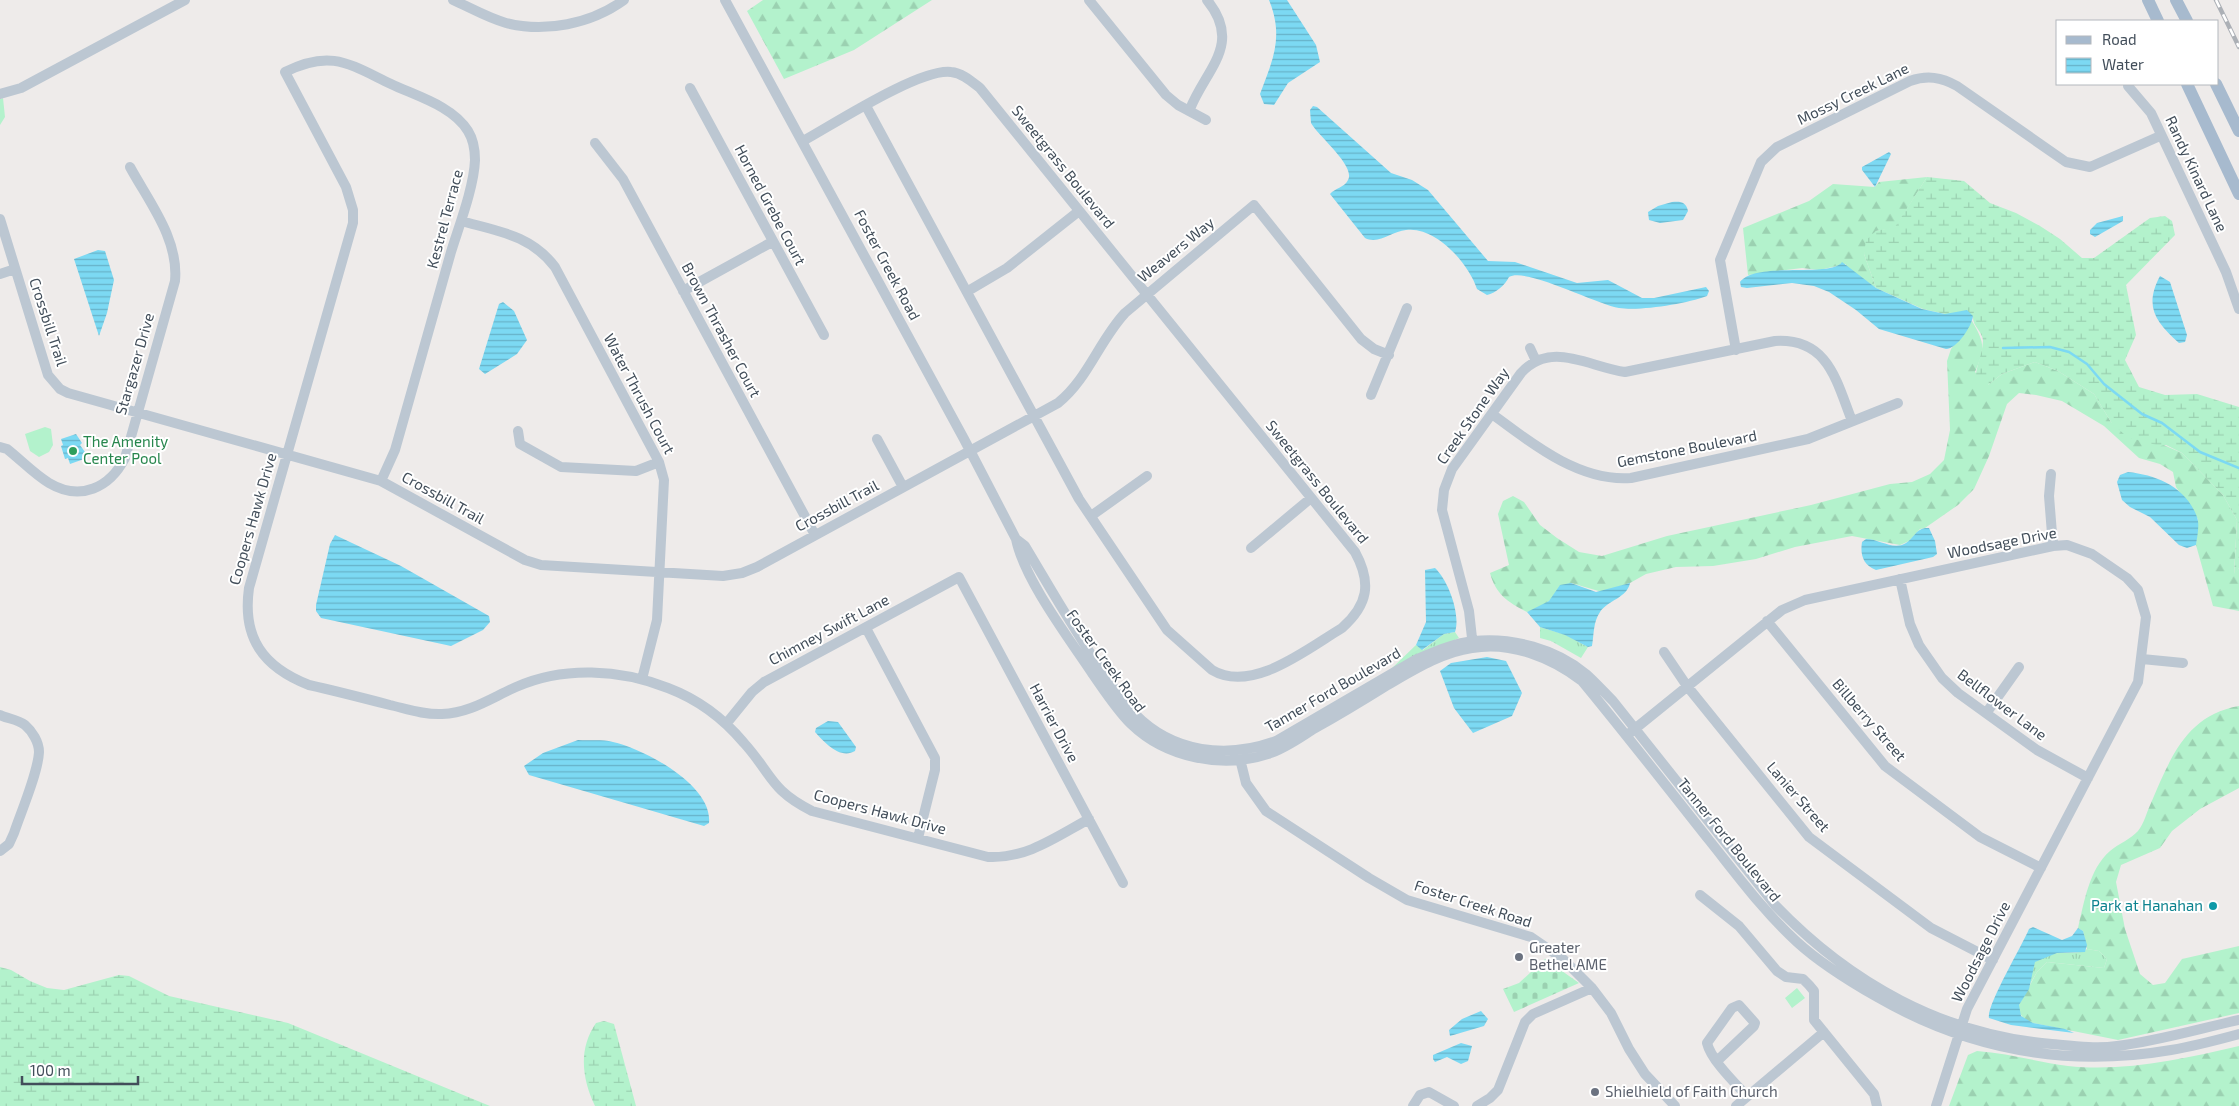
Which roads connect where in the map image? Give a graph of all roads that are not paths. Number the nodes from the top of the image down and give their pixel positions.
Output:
1 (184, 0) edge
2 (453, 0) edge
3 (624, 0) edge
4 (1089, 0) edge
5 (1207, 0) edge
6 (2148, 0) edge
7 (2176, 0) edge
8 (727, 2) edge
9 (2158, 20) edge
10 (2186, 20) edge
11 (285, 72) joint
12 (2187, 85) edge
13 (2216, 85) edge
14 (2128, 86) dead end
15 (690, 88) dead end
16 (0, 94) edge
17 (866, 106) junction
18 (1190, 109) junction
19 (1206, 120) dead end
20 (2239, 131) edge
21 (2160, 136) junction
22 (803, 141) junction
23 (595, 143) dead end
24 (130, 166) dead end
25 (2239, 194) edge
26 (1079, 211) junction
27 (0, 218) edge
28 (460, 221) junction
29 (772, 242) junction
30 (15, 269) junction
31 (0, 274) edge
32 (968, 290) junction
33 (683, 291) junction
34 (1146, 293) junction
35 (1407, 308) dead end
36 (2239, 309) edge
37 (824, 335) dead end
38 (1530, 348) dead end
39 (1736, 350) junction
40 (1389, 355) junction
41 (1536, 361) junction
42 (1371, 396) dead end
43 (1898, 403) dead end
44 (137, 413) junction
45 (1492, 414) junction
46 (1034, 416) junction
47 (1852, 420) junction
48 (518, 431) dead end
49 (877, 439) dead end
50 (0, 447) edge
51 (971, 452) junction
52 (287, 455) junction
53 (659, 462) junction
54 (2051, 474) dead end
55 (1147, 476) dead end
56 (381, 481) junction
57 (903, 487) junction
58 (1311, 498) junction
59 (1090, 516) junction
60 (815, 535) junction
61 (2053, 546) junction
62 (1250, 548) dead end
63 (660, 572) junction
64 (959, 577) joint
65 (1900, 579) junction
66 (1767, 621) junction
67 (866, 628) junction
68 (1473, 644) junction
69 (1664, 652) dead end
70 (2142, 659) junction
71 (2183, 662) dead end
72 (2019, 667) dead end
73 (642, 679) junction
74 (1687, 686) junction
75 (1987, 712) junction
76 (0, 715) edge
77 (726, 724) junction
78 (1630, 732) junction
79 (1239, 756) junction
80 (2088, 778) junction
81 (1088, 819) junction
82 (918, 838) junction
83 (0, 851) edge
84 (2041, 868) junction
85 (1123, 884) dead end
86 (1700, 895) dead end
87 (1993, 960) junction
88 (1592, 988) junction
89 (2239, 1020) edge
90 (1961, 1031) junction
91 (1824, 1032) junction
92 (2239, 1034) edge
93 (1717, 1061) junction
94 (1747, 1096) junction
95 (1413, 1106) edge
96 (1454, 1106) edge
97 (1477, 1106) edge
98 (1675, 1106) edge
99 (1736, 1106) edge
100 (1877, 1106) edge
101 (1936, 1106) edge

1 - 16 street
2 - 3 street
4 - 18 street
5 - 18 street
6 - 9 main road
7 - 10 main road
8 - 22 street, Foster Creek Road
11 - 28 street, Kestrel Terrace
11 - 52 street, Coopers Hawk Drive
12 - 25 main road
13 - 20 main road
14 - 21 street, Randy Kinard Lane
15 - 29 street, Horned Grebe Court
17 - 22 street, Sweetgrass Boulevard
17 - 26 street, Sweetgrass Boulevard
17 - 32 street, Sweetgrass Boulevard
18 - 19 street
21 - 36 street, Randy Kinard Lane
21 - 39 street, Mossy Creek Lane
22 - 51 street, Foster Creek Road
23 - 33 street, Brown Thrasher Court
24 - 44 street, Stargazer Drive
26 - 32 street
26 - 34 street, Sweetgrass Boulevard
27 - 30 street, Crossbill Trail
28 - 53 street, Water Thrush Court
28 - 56 street, Kestrel Terrace
29 - 33 street
29 - 37 street, Horned Grebe Court
30 - 31 street
30 - 44 street, Crossbill Trail
32 - 46 street, Sweetgrass Boulevard
33 - 60 street, Brown Thrasher Court
34 - 40 street, Weavers Way
34 - 46 street, Weavers Way
34 - 58 street, Sweetgrass Boulevard
35 - 40 street
38 - 41 street
39 - 41 street
39 - 47 street
40 - 42 street
41 - 45 street, Creek Stone Way
43 - 47 street, Gemstone Boulevard
44 - 50 street, Stargazer Drive
44 - 52 street, Crossbill Trail
45 - 47 street, Gemstone Boulevard
45 - 68 street, Creek Stone Way
46 - 51 street, Weavers Way
46 - 59 street, Sweetgrass Boulevard
48 - 53 street
49 - 57 street
51 - 57 street, Crossbill Trail
51 - 79 street, Foster Creek Road
52 - 56 street, Crossbill Trail
52 - 73 street, Coopers Hawk Drive
53 - 63 street, Water Thrush Court
54 - 61 street
55 - 59 street
56 - 63 street, Crossbill Trail
57 - 60 street, Crossbill Trail
58 - 59 street, Sweetgrass Boulevard
58 - 62 street
60 - 63 street, Crossbill Trail
61 - 65 street, Woodsage Drive
61 - 70 street, Woodsage Drive
63 - 73 street, Water Thrush Court
64 - 67 street, Chimney Swift Lane
64 - 81 street, Harrier Drive
65 - 66 street, Woodsage Drive
65 - 75 street, Bellflower Lane
66 - 74 street, Woodsage Drive
66 - 84 street, Billberry Street
67 - 77 street, Chimney Swift Lane
67 - 82 street
68 - 78 street, Tanner Ford Boulevard
68 - 79 street, Tanner Ford Boulevard
69 - 74 street, Lanier Street
70 - 71 street
70 - 80 street, Woodsage Drive
72 - 75 street
73 - 77 street, Coopers Hawk Drive
74 - 78 street, Woodsage Drive
74 - 87 street, Lanier Street
75 - 80 street, Bellflower Lane
76 - 83 street
77 - 82 street, Coopers Hawk Drive
78 - 90 street, Tanner Ford Boulevard
79 - 88 street, Foster Creek Road
80 - 84 street, Woodsage Drive
81 - 82 street, Coopers Hawk Drive
81 - 85 street, Harrier Drive
84 - 87 street, Woodsage Drive
86 - 91 street
87 - 90 street, Woodsage Drive
88 - 97 street
88 - 98 street, Foster Creek Road
89 - 90 street, Tanner Ford Boulevard
90 - 92 street, Tanner Ford Boulevard
90 - 101 street, Woodsage Drive
91 - 94 street
91 - 100 street
93 - 93 street
93 - 94 street
94 - 99 street
95 - 96 street

